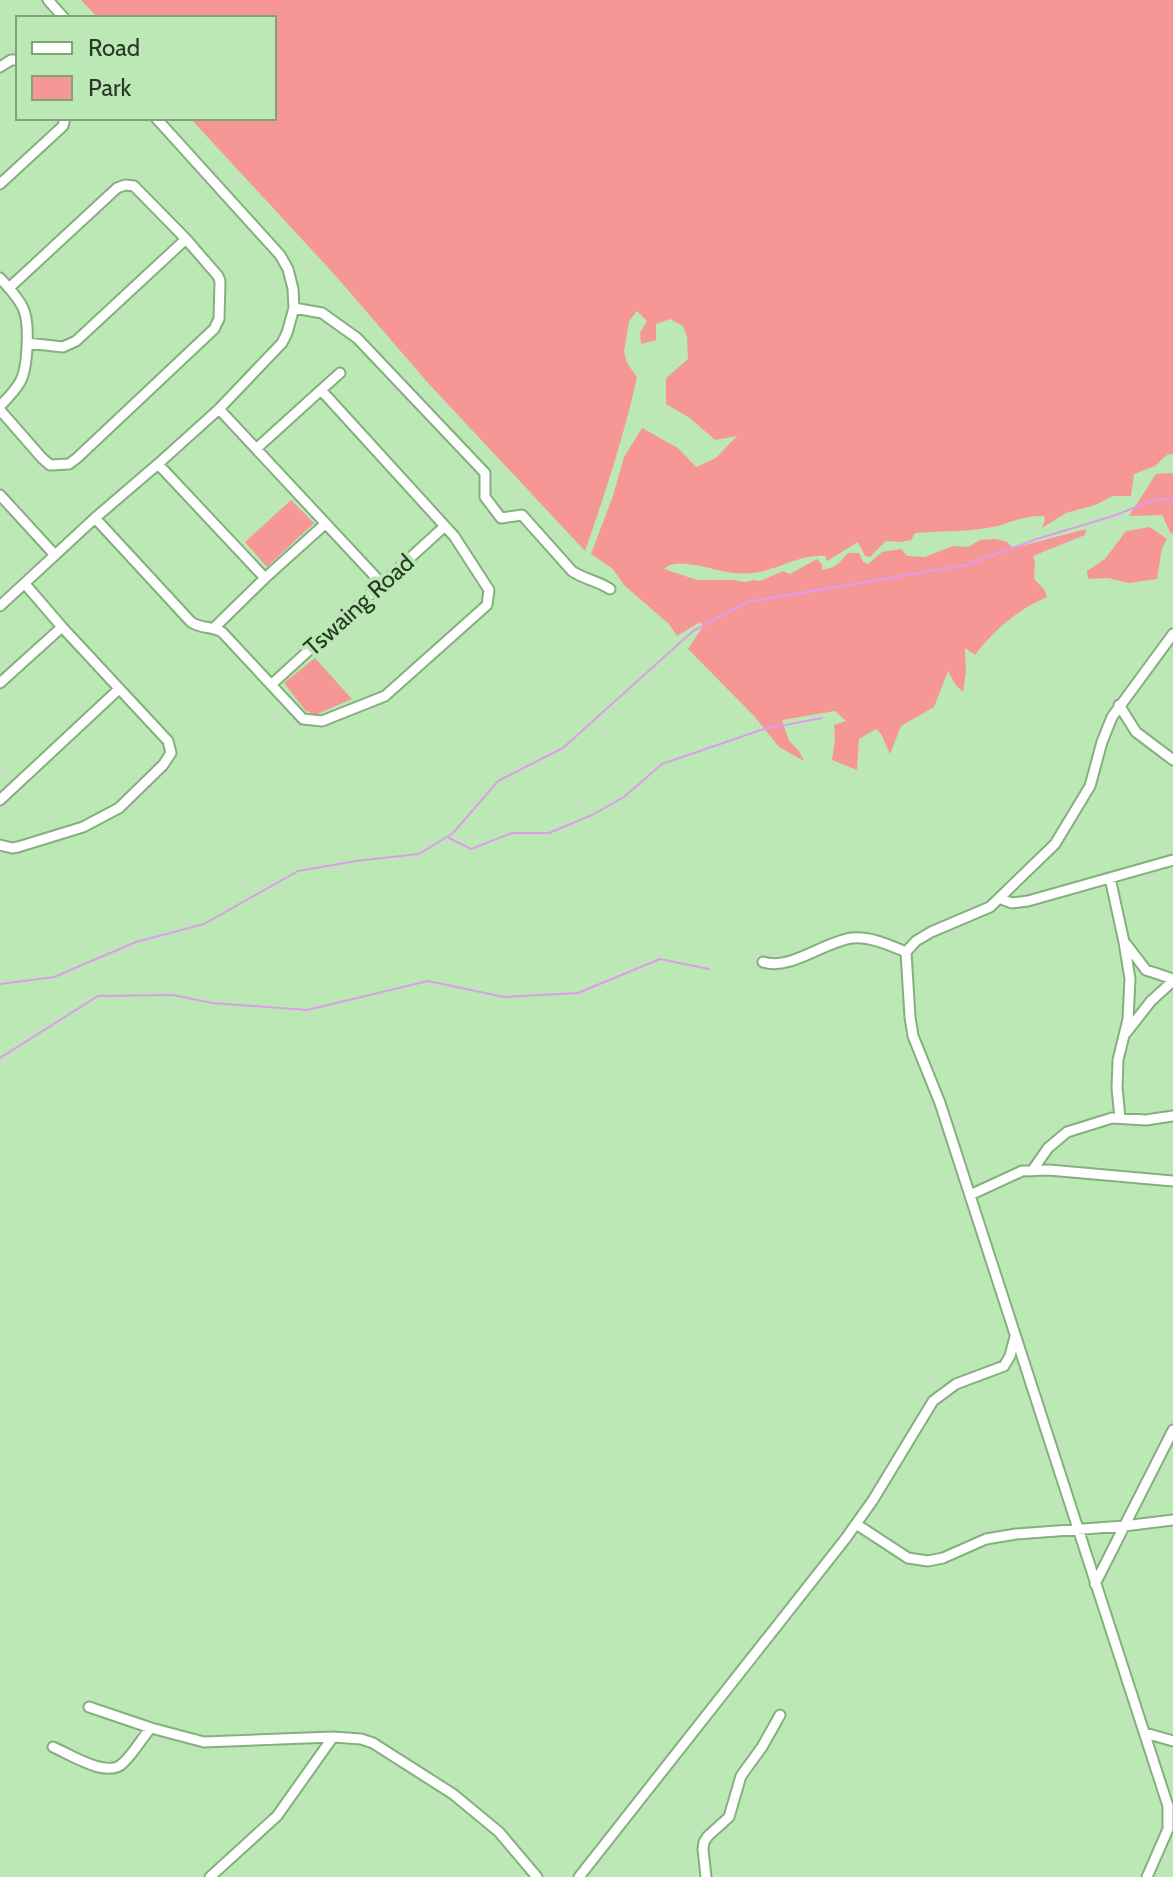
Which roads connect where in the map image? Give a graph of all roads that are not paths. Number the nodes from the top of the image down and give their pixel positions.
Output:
1 (48, 0) edge
2 (62, 16) edge
3 (64, 120) edge
4 (158, 120) edge
5 (0, 184) edge
6 (186, 239) junction
7 (0, 278) edge
8 (9, 288) junction
9 (294, 308) junction
10 (27, 343) junction
11 (340, 373) dead end
12 (321, 390) junction
13 (0, 408) edge
14 (219, 409) junction
15 (256, 449) junction
16 (158, 464) junction
17 (0, 495) edge
18 (95, 518) junction
19 (325, 524) junction
20 (445, 526) junction
21 (55, 555) junction
22 (265, 578) junction
23 (25, 584) junction
24 (383, 585) junction
25 (610, 589) dead end
26 (2, 601) edge
27 (62, 627) junction
28 (215, 627) junction
29 (1173, 634) edge
30 (0, 683) edge
31 (272, 684) junction
32 (119, 689) junction
33 (1119, 705) junction
34 (1173, 760) edge
35 (0, 800) edge
36 (0, 845) edge
37 (1173, 860) edge
38 (1110, 878) junction
39 (1001, 899) junction
40 (1124, 942) junction
41 (906, 952) junction
42 (763, 962) dead end
43 (1173, 980) edge
44 (1124, 1035) junction
45 (1173, 1116) edge
46 (1120, 1118) junction
47 (1032, 1171) junction
48 (1173, 1181) edge
49 (970, 1195) junction
50 (1015, 1336) junction
51 (1173, 1430) edge
52 (1173, 1520) edge
53 (856, 1524) junction
54 (1124, 1526) junction
55 (1078, 1530) junction
56 (1095, 1584) junction
57 (89, 1707) dead end
58 (780, 1715) dead end
59 (151, 1728) junction
60 (1145, 1733) junction
61 (333, 1737) junction
62 (1173, 1741) edge
63 (53, 1747) dead end
64 (1173, 1778) edge
65 (1162, 1788) junction
66 (1171, 1806) edge
67 (210, 1877) edge
68 (537, 1877) edge
69 (579, 1877) edge
70 (706, 1877) edge
71 (1147, 1877) edge

1 - 2 street
3 - 5 street
4 - 9 street
6 - 8 street
6 - 10 street
6 - 13 street
7 - 8 street
8 - 10 street
9 - 14 street
9 - 25 street
10 - 13 street
11 - 12 street
12 - 15 street
12 - 20 street
14 - 15 street
14 - 16 street
15 - 19 street
16 - 18 street
16 - 22 street
17 - 21 street
18 - 21 street
18 - 28 street
19 - 22 street
19 - 24 street
20 - 24 street, Tswaing Road
20 - 31 street
21 - 23 street
22 - 28 street
23 - 26 street
23 - 27 street
24 - 31 street, Tswaing Road
27 - 30 street
27 - 32 street
28 - 31 street
29 - 33 street
32 - 35 street
32 - 36 street
33 - 34 street
33 - 39 street
37 - 38 street
38 - 39 street
38 - 40 street
39 - 41 street
40 - 43 street
40 - 44 street
41 - 42 street
41 - 49 street
43 - 44 street
44 - 46 street
45 - 46 street
46 - 47 street
47 - 48 street
47 - 49 street
49 - 50 street
50 - 53 street
50 - 55 street
51 - 54 street
52 - 54 street
53 - 55 street
53 - 69 street
54 - 55 street
54 - 56 street
55 - 56 street
56 - 60 street
57 - 59 street
58 - 70 street
59 - 61 street
59 - 63 street
60 - 62 street
60 - 65 street
61 - 67 street
61 - 68 street
64 - 65 street
65 - 66 street
66 - 71 street

